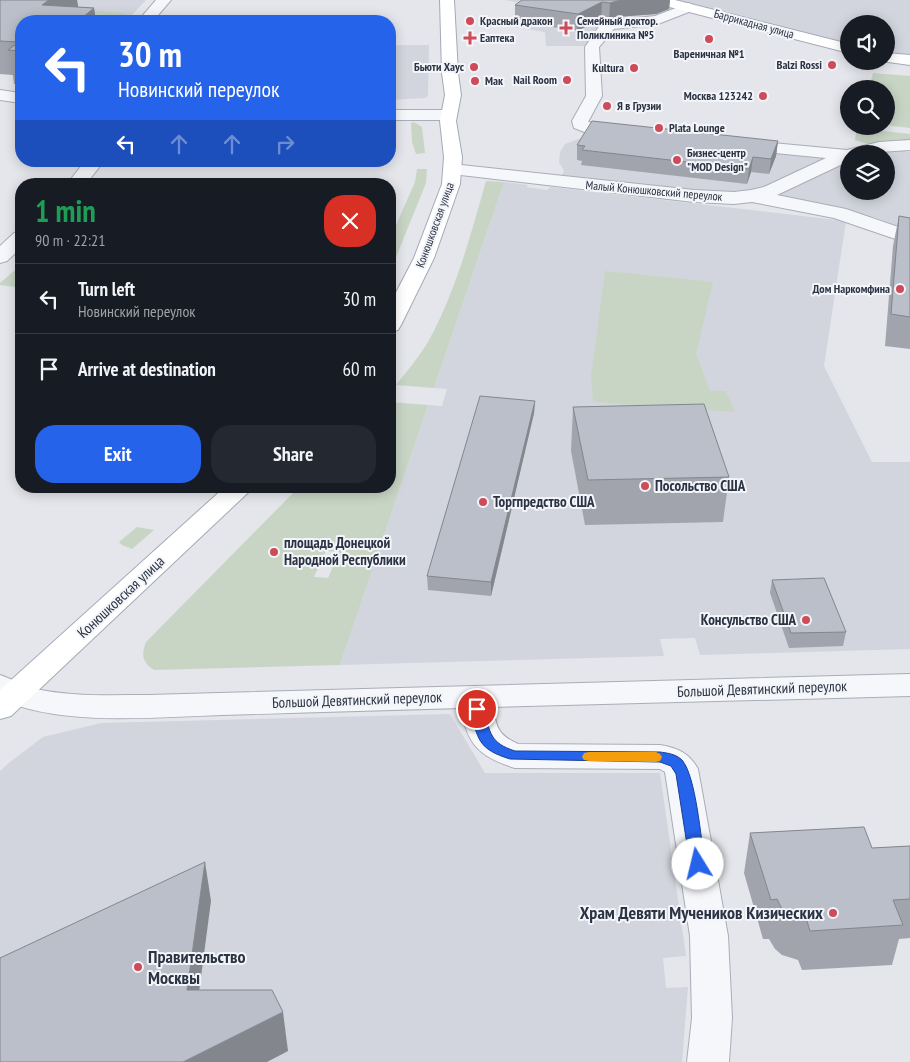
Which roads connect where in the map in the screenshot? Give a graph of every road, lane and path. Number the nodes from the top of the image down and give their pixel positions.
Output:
1 (164, 0) edge
2 (659, 0) edge
3 (446, 1) edge
4 (689, 7) junction
5 (150, 15) edge
6 (840, 47) edge
7 (895, 59) edge
8 (910, 60) edge
9 (0, 95) edge
10 (15, 97) edge
11 (396, 115) edge
12 (448, 115) junction
13 (641, 134) edge
14 (728, 143) edge
15 (910, 146) edge
16 (895, 147) edge
17 (840, 153) edge
18 (840, 158) edge
19 (90, 167) edge
20 (452, 169) junction
21 (81, 178) edge
22 (752, 196) junction
23 (910, 238) edge
24 (15, 243) edge
25 (0, 257) edge
26 (396, 313) edge
27 (234, 493) edge
28 (910, 685) edge
29 (5, 696) edge
30 (475, 697) junction
31 (708, 1062) edge

1 - 5 street
2 - 4 main road, Баррикадная улица
3 - 12 main road, Конюшковская улица
4 - 6 main road, Баррикадная улица
4 - 13 street
7 - 8 main road
9 - 10 street
11 - 12 street
12 - 20 main road, Конюшковская улица
14 - 17 street
15 - 16 street
18 - 22 street
19 - 21 street
20 - 22 street, Малый Конюшковский переулок
20 - 26 main road, Конюшковская улица
22 - 23 street, Малый Конюшковский переулок
24 - 25 street
27 - 29 main road, Конюшковская улица
28 - 30 street, Большой Девятинский переулок
29 - 30 street, Большой Девятинский переулок
30 - 31 street

